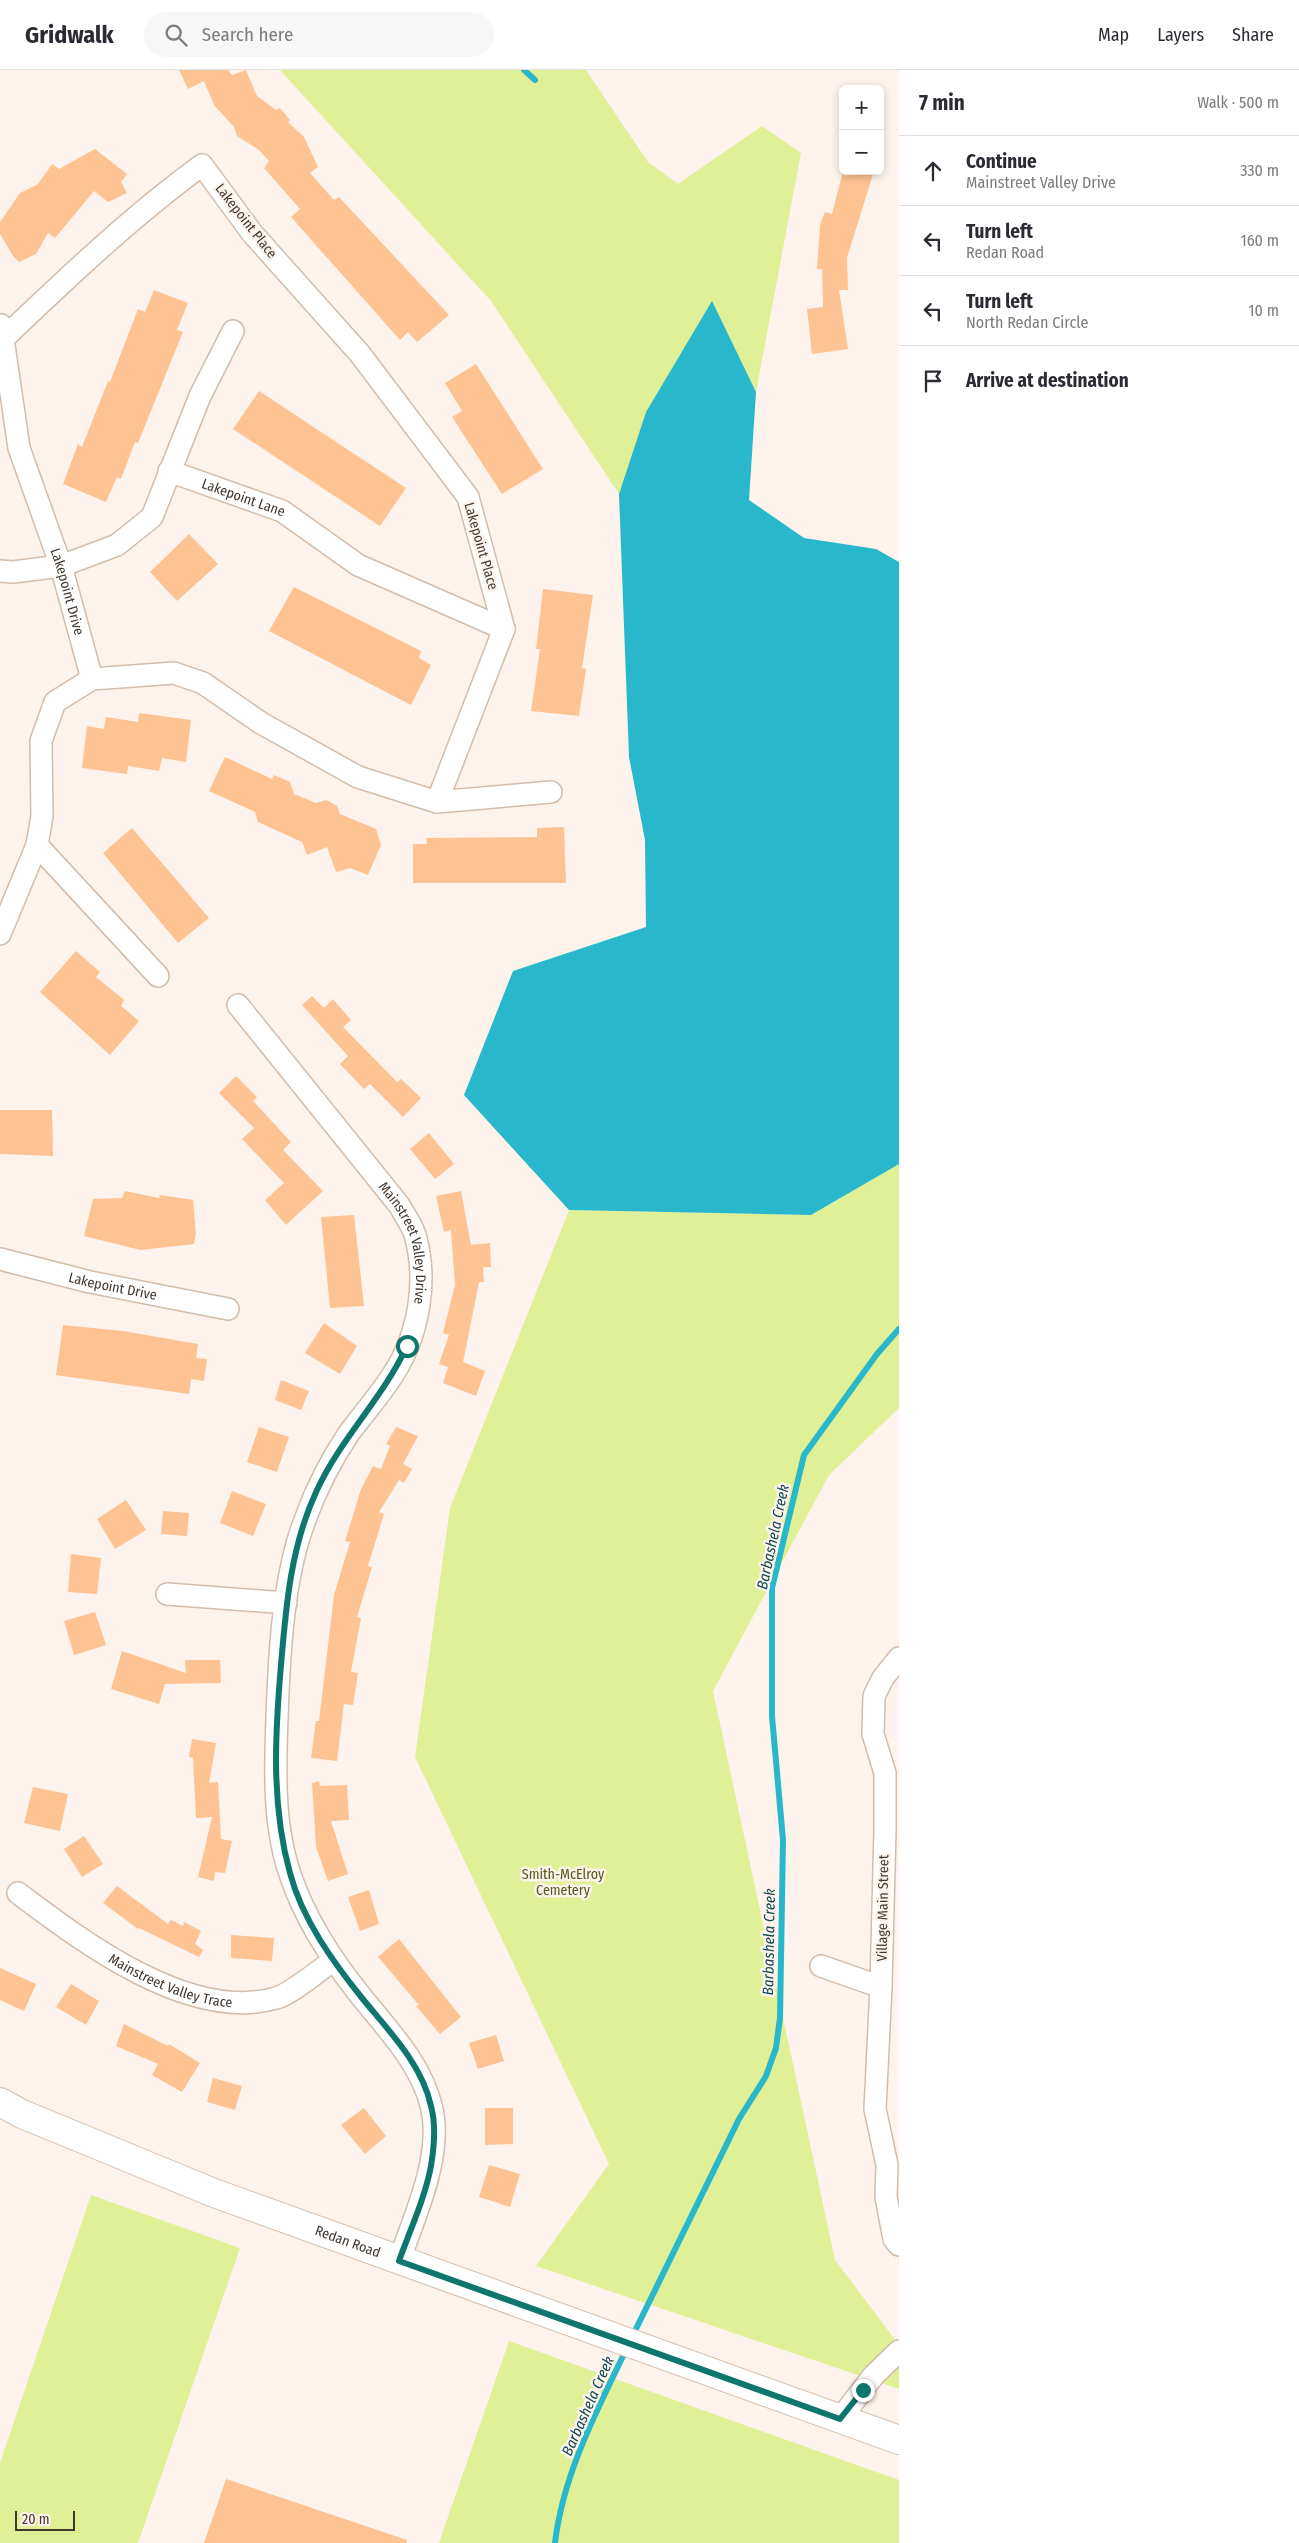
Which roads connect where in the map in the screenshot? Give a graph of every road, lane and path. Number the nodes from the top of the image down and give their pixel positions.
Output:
1 (2, 330) edge
2 (233, 331) dead end
3 (169, 471) junction
4 (61, 566) junction
5 (0, 571) edge
6 (504, 629) junction
7 (92, 679) junction
8 (551, 792) dead end
9 (437, 802) junction
10 (37, 845) junction
11 (0, 934) edge
12 (158, 976) dead end
13 (238, 1005) dead end
14 (0, 1259) edge
15 (228, 1308) dead end
16 (167, 1594) dead end
17 (286, 1603) junction
18 (899, 1658) edge
19 (18, 1893) dead end
20 (334, 1961) junction
21 (821, 1966) dead end
22 (881, 1987) junction
23 (0, 2102) edge
24 (893, 2171) edge
25 (899, 2245) edge
26 (399, 2261) junction
27 (899, 2351) edge
28 (840, 2419) junction
29 (899, 2440) edge

1 - 4 street, Lakepoint Drive
1 - 6 street, Lakepoint Place
2 - 3 street
3 - 4 street
3 - 6 street, Lakepoint Lane
4 - 5 street
4 - 7 street, Lakepoint Drive
6 - 9 street
7 - 9 street
7 - 10 street
8 - 9 street
10 - 11 street
10 - 12 street
13 - 17 street, Mainstreet Valley Drive
14 - 15 street, Lakepoint Drive
16 - 17 street
17 - 20 street, Mainstreet Valley Drive
18 - 22 street, Village Main Street
19 - 20 street, Mainstreet Valley Trace
20 - 26 street, Mainstreet Valley Drive
21 - 22 street
22 - 24 street, Village Main Street
23 - 26 main road, Redan Road
24 - 25 street, Village Main Street
26 - 28 main road, Redan Road
27 - 28 street
28 - 29 main road, Redan Road

